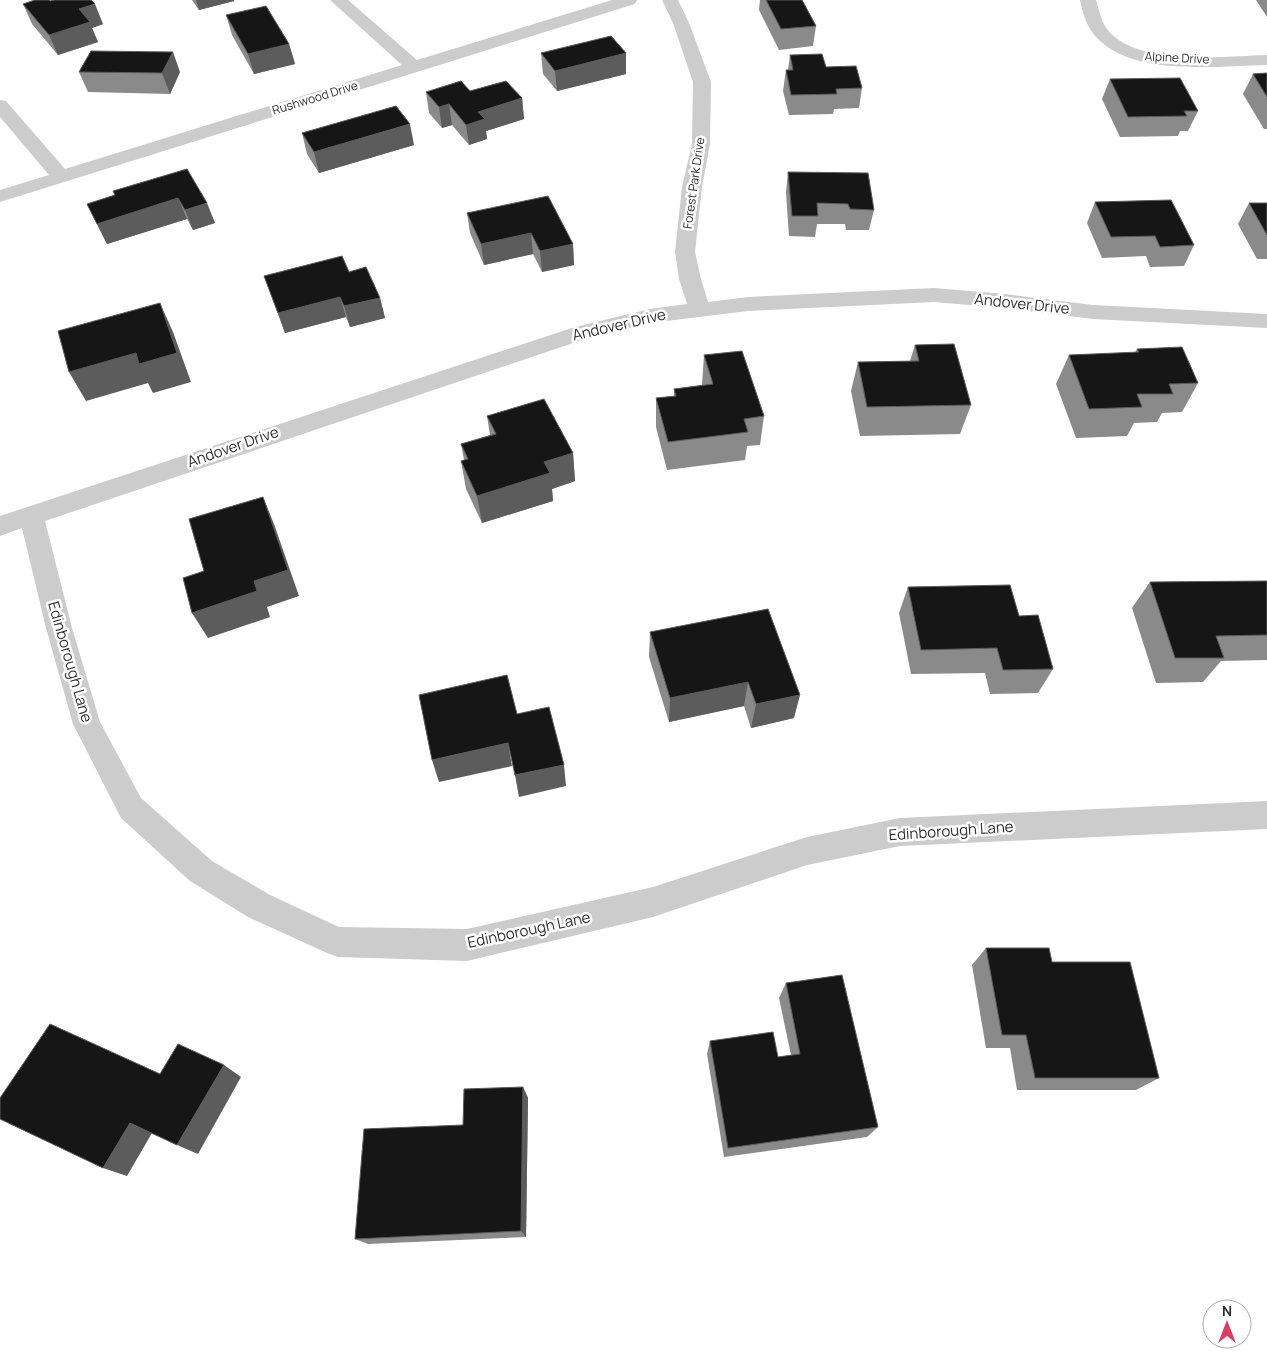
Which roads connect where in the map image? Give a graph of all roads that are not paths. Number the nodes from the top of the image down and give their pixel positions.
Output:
1 (338, 0) edge
2 (630, 0) edge
3 (670, 0) edge
4 (1088, 0) edge
5 (1267, 60) edge
6 (414, 67) junction
7 (0, 105) edge
8 (61, 177) junction
9 (0, 196) edge
10 (700, 310) junction
11 (1267, 321) edge
12 (31, 515) junction
13 (0, 526) edge
14 (1267, 815) edge

1 - 6 street
2 - 6 street, Rushwood Drive
3 - 10 street, Forest Park Drive
4 - 5 street, Alpine Drive
6 - 8 street, Rushwood Drive
7 - 8 street
8 - 9 street, Rushwood Drive
10 - 11 street, Andover Drive
10 - 12 street, Andover Drive
12 - 13 street, Andover Drive
12 - 14 street, Edinborough Lane

